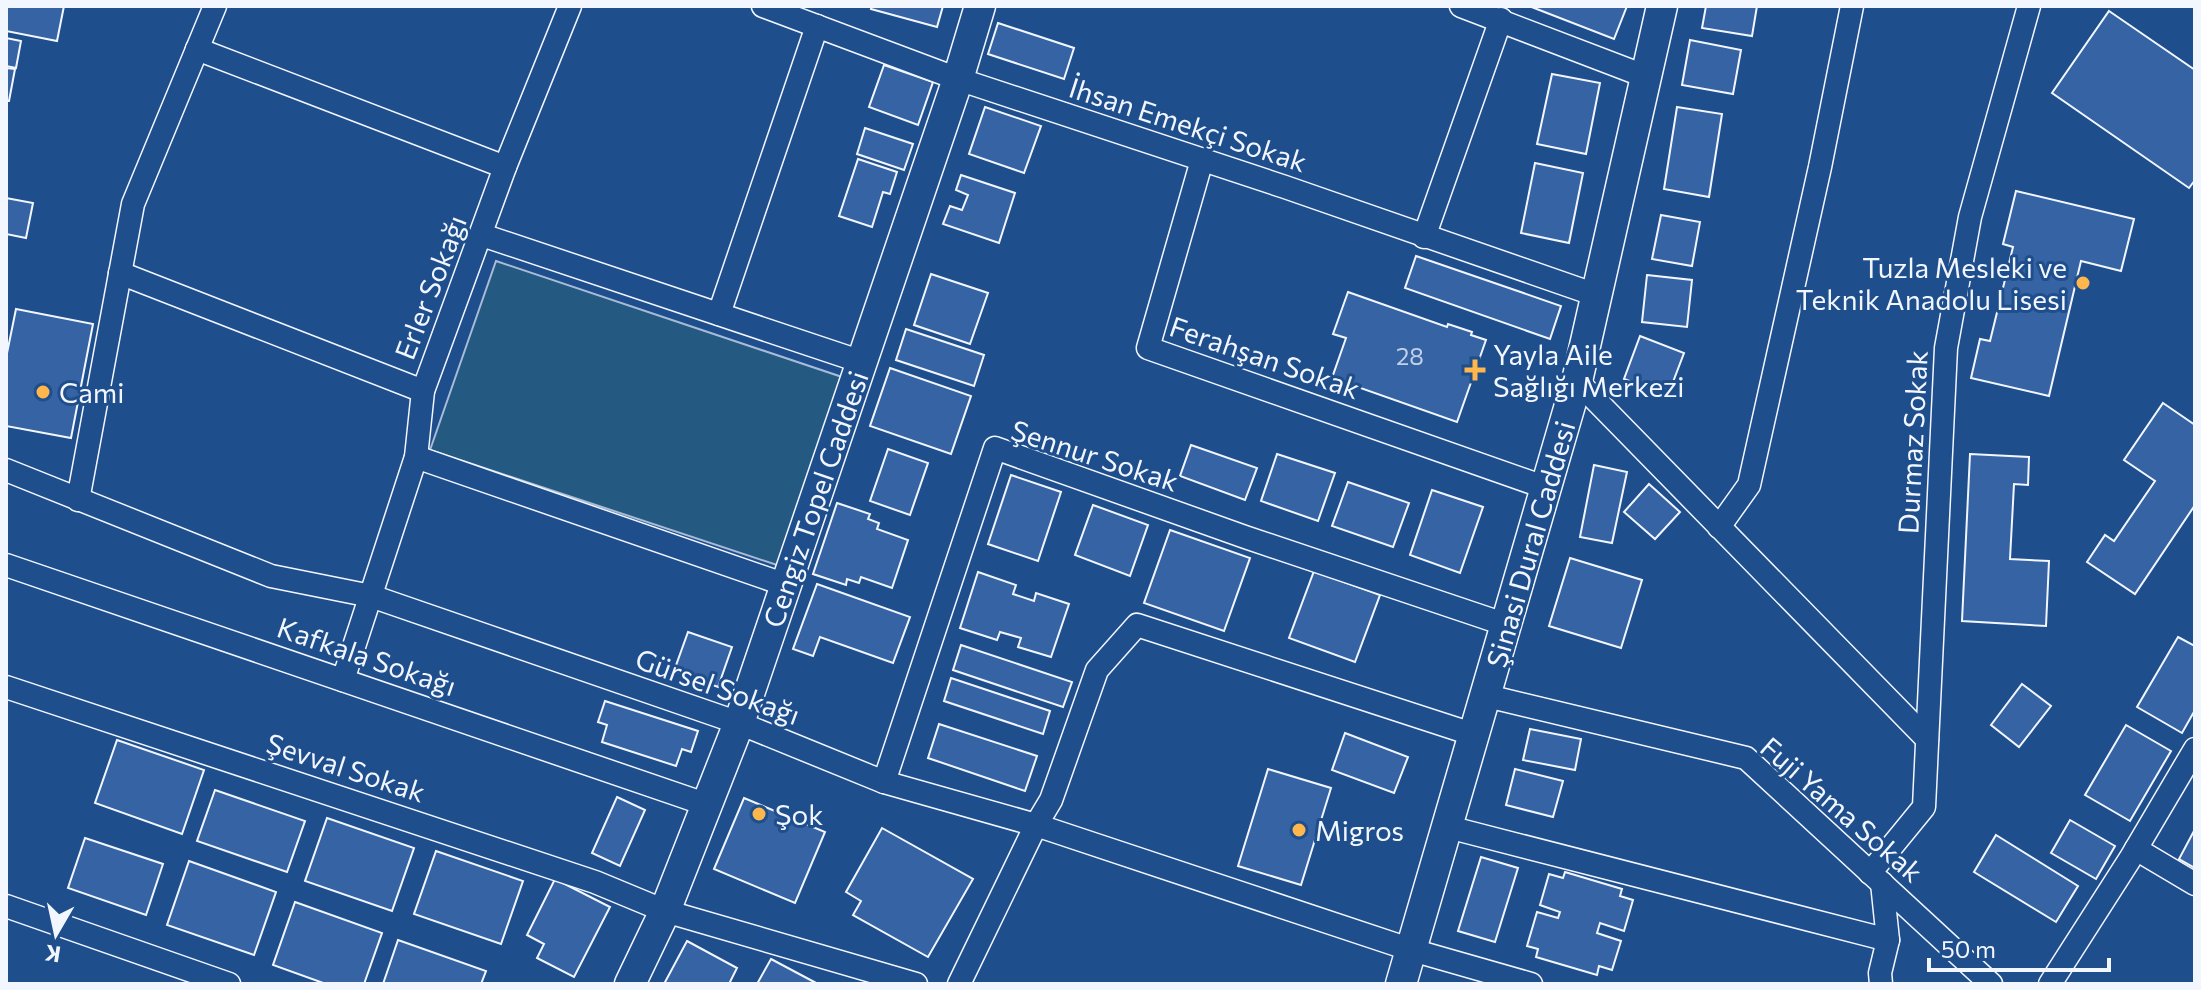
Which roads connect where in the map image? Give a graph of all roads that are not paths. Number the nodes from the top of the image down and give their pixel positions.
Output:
1 (215, 6) edge
2 (570, 6) edge
3 (763, 6) edge
4 (980, 6) edge
5 (1461, 6) edge
6 (1662, 6) edge
7 (1852, 6) edge
8 (2029, 6) edge
9 (1501, 19) junction
10 (817, 26) junction
11 (197, 49) junction
12 (1647, 77) junction
13 (958, 79) junction
14 (1202, 160) junction
15 (505, 167) junction
16 (482, 235) junction
17 (1424, 237) junction
18 (120, 273) junction
19 (1596, 295) junction
20 (719, 314) junction
21 (862, 362) junction
22 (1577, 381) junction
23 (423, 391) junction
24 (416, 457) junction
25 (6, 470) edge
26 (1547, 488) junction
27 (78, 500) junction
28 (1719, 527) junction
29 (6, 565) edge
30 (786, 585) junction
31 (371, 596) junction
32 (1507, 625) junction
33 (343, 680) junction
34 (6, 687) edge
35 (1487, 696) junction
36 (739, 723) junction
37 (1475, 735) junction
38 (1927, 739) junction
39 (2195, 749) edge
40 (884, 782) junction
41 (708, 805) junction
42 (1036, 825) junction
43 (1448, 827) junction
44 (2136, 849) junction
45 (1876, 878) junction
46 (2195, 884) edge
47 (6, 906) edge
48 (665, 911) junction
49 (1888, 940) junction
50 (1412, 950) junction
51 (229, 984) edge
52 (630, 984) edge
53 (916, 984) edge
54 (959, 984) edge
55 (1401, 984) edge
56 (1531, 984) edge
57 (1881, 984) edge
58 (1991, 984) edge
59 (2050, 984) edge

1 - 11 street
2 - 15 street, Erler Sokağı
3 - 10 street, İhsan Emekçi Sokak
4 - 13 street, Cengiz Topel Caddesi
5 - 9 street
6 - 12 street, Şinasi Dural Caddesi
7 - 28 street
8 - 38 street, Durmaz Sokak
9 - 12 street
9 - 17 street
10 - 13 street, İhsan Emekçi Sokak
10 - 20 street
11 - 15 street
11 - 18 street
12 - 19 street, Şinasi Dural Caddesi
13 - 14 street, İhsan Emekçi Sokak
13 - 21 street, Cengiz Topel Caddesi
14 - 17 street, İhsan Emekçi Sokak
14 - 26 street, Ferahşan Sokak
15 - 16 street, Erler Sokağı
16 - 20 street
16 - 23 street, Erler Sokağı
17 - 19 street, İhsan Emekçi Sokak
18 - 23 street
18 - 27 street
19 - 22 street, Şinasi Dural Caddesi
20 - 21 street
21 - 30 street, Cengiz Topel Caddesi
22 - 26 street, Şinasi Dural Caddesi
22 - 28 street
23 - 24 street, Erler Sokağı
24 - 30 street
24 - 31 street, Erler Sokağı
25 - 27 street, Gürsel Sokağı
26 - 32 street, Şinasi Dural Caddesi
27 - 31 street, Gürsel Sokağı
28 - 38 street
29 - 33 street, Kafkala Sokağı
30 - 36 street, Cengiz Topel Caddesi
31 - 33 street, Erler Sokağı
31 - 36 street, Gürsel Sokağı
32 - 35 street, Şinasi Dural Caddesi
32 - 40 street, Şennur Sokak
33 - 41 street, Kafkala Sokağı
34 - 48 street, Şevval Sokak
35 - 37 street, Şinasi Dural Caddesi
35 - 45 street, Fuji Yama Sokak
36 - 40 street, Gürsel Sokağı
36 - 41 street, Cengiz Topel Caddesi
37 - 42 street
37 - 43 street, Şinasi Dural Caddesi
38 - 45 street, Durmaz Sokak
39 - 44 street
40 - 42 street, Gürsel Sokağı
41 - 48 street, Cengiz Topel Caddesi
42 - 50 street, Gürsel Sokağı
42 - 54 street
43 - 49 street
43 - 50 street, Şinasi Dural Caddesi
44 - 46 street
44 - 59 street
45 - 49 street
45 - 58 street, Fuji Yama Sokak
47 - 51 street
48 - 52 street, Cengiz Topel Caddesi
48 - 53 street, Şevval Sokak
49 - 57 street
50 - 55 street, Şinasi Dural Caddesi
50 - 56 street, Gürsel Sokağı

